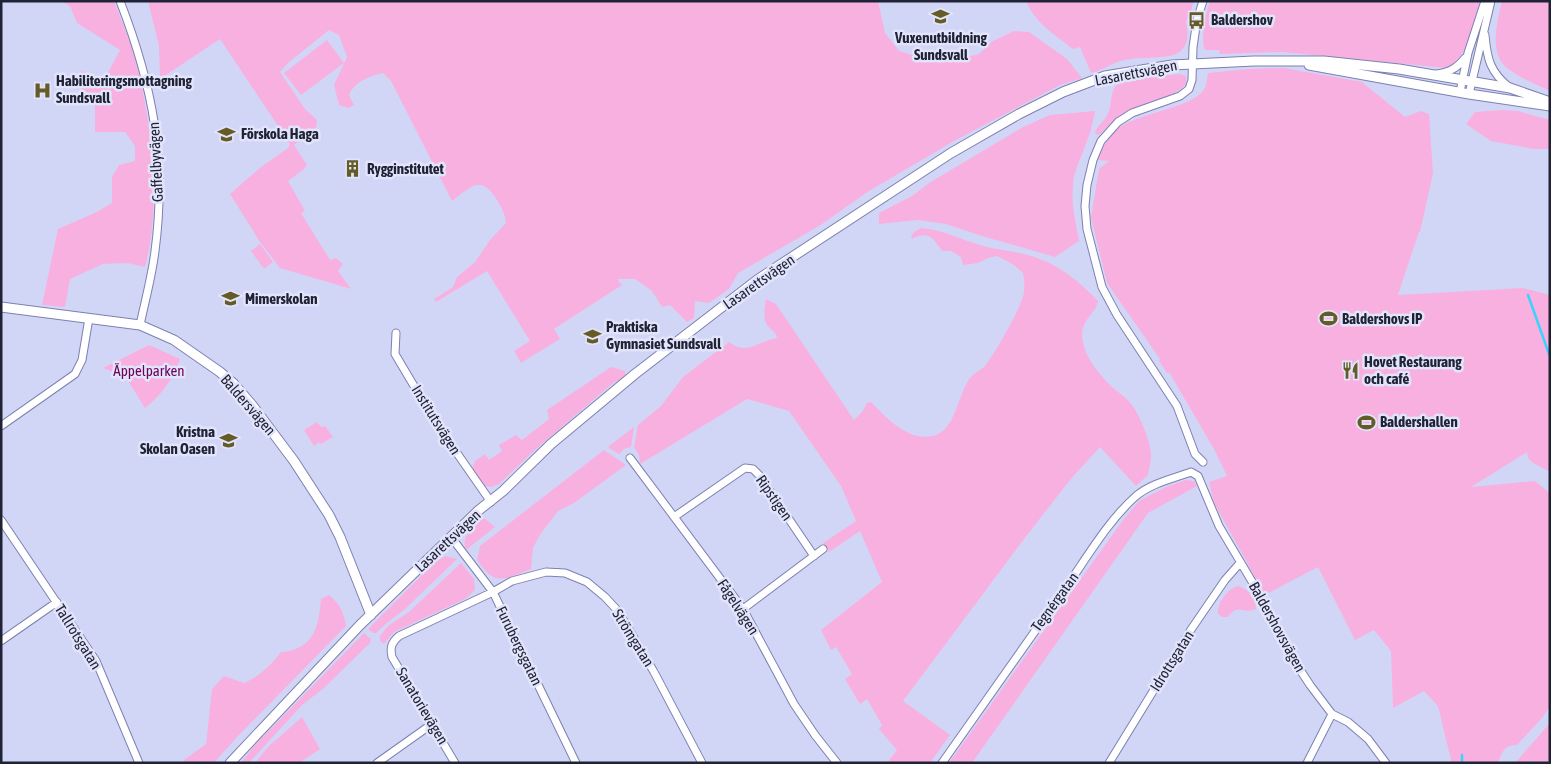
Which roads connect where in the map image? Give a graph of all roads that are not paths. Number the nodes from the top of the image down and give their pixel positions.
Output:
1 (120, 1) edge
2 (1203, 1) edge
3 (1485, 1) edge
4 (1491, 1) edge
5 (1484, 27) junction
6 (1468, 53) junction
7 (1296, 62) junction
8 (1194, 63) junction
9 (1434, 74) junction
10 (1462, 79) junction
11 (1472, 82) junction
12 (1510, 88) junction
13 (1464, 93) junction
14 (1550, 104) edge
15 (1, 307) edge
16 (89, 318) junction
17 (140, 325) junction
18 (396, 333) dead end
19 (1, 426) edge
20 (630, 458) dead end
21 (1203, 462) dead end
22 (1194, 472) joint
23 (490, 502) junction
24 (674, 517) junction
25 (1, 520) edge
26 (451, 536) junction
27 (823, 549) dead end
28 (814, 556) junction
29 (1240, 563) junction
30 (493, 592) junction
31 (57, 602) junction
32 (744, 609) junction
33 (371, 615) junction
34 (1, 641) edge
35 (390, 649) joint
36 (1332, 714) junction
37 (432, 724) junction
38 (574, 762) edge
39 (139, 763) edge
40 (230, 763) edge
41 (378, 763) edge
42 (455, 763) edge
43 (702, 763) edge
44 (837, 763) edge
45 (942, 763) edge
46 (1109, 763) edge
47 (1307, 763) edge
48 (1386, 763) edge

1 - 17 street, Gaffelbyvägen
2 - 8 street
3 - 6 street
4 - 5 street
5 - 11 street
5 - 12 street
6 - 9 street
6 - 10 street
7 - 8 street, Lasarettsvägen
7 - 9 street, Lasarettsvägen
7 - 13 street, Lasarettsvägen
8 - 21 street
8 - 23 street, Lasarettsvägen
9 - 10 street, Lasarettsvägen
10 - 11 street, Lasarettsvägen
10 - 13 street
11 - 12 street, Lasarettsvägen
11 - 13 street
12 - 14 street, Lasarettsvägen
13 - 14 street, Lasarettsvägen
15 - 16 street, Baldersvägen
16 - 17 street, Baldersvägen
16 - 19 street
17 - 33 street, Baldersvägen
18 - 23 street, Institutsvägen
20 - 24 street, Fågelvägen
22 - 29 street, Baldershovsvägen
22 - 45 street, Tegnérgatan
23 - 26 street, Lasarettsvägen
24 - 28 street, Ripstigen
24 - 32 street, Fågelvägen
25 - 31 street, Tallrotsgatan
26 - 30 street, Furubergsgatan
26 - 33 street, Lasarettsvägen
27 - 28 street
28 - 32 street
29 - 36 street, Baldershovsvägen
29 - 46 street, Idrottsgatan
30 - 35 street, Strömgatan
30 - 38 street, Furubergsgatan
30 - 43 street, Strömgatan
31 - 34 street
31 - 39 street, Tallrotsgatan
32 - 44 street, Fågelvägen
33 - 40 street, Lasarettsvägen
35 - 37 street, Sanatorievägen
36 - 47 street
36 - 48 street, Baldershovsvägen
37 - 41 street
37 - 42 street, Sanatorievägen

